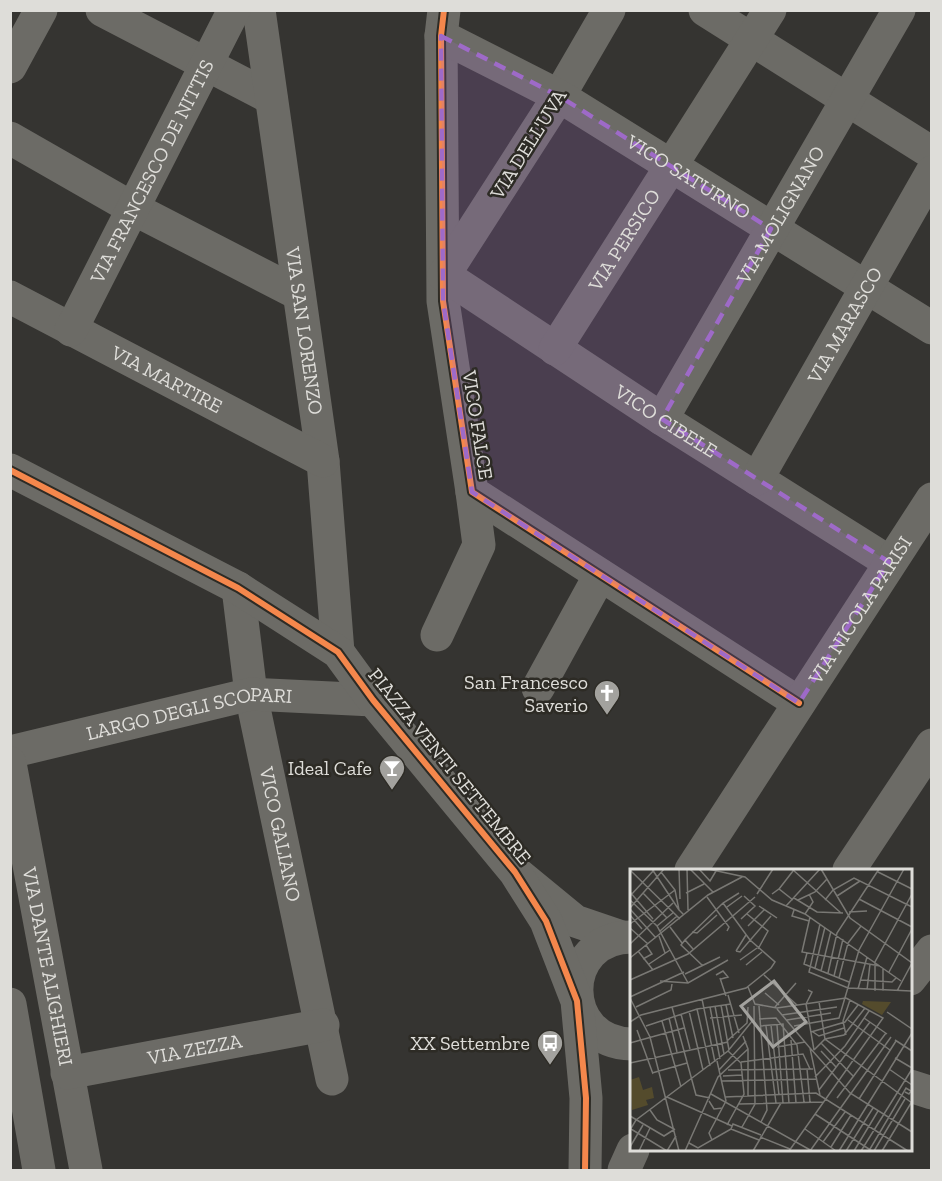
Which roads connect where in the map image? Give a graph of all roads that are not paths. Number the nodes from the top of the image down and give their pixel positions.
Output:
1 (41, 10) edge
2 (102, 10) edge
3 (234, 10) edge
4 (259, 10) edge
5 (609, 10) edge
6 (705, 10) edge
7 (770, 10) edge
8 (899, 10) edge
9 (442, 23) edge
10 (752, 39) junction
11 (10, 67) edge
12 (207, 67) junction
13 (559, 96) junction
14 (271, 98) junction
15 (847, 100) junction
16 (10, 138) edge
17 (932, 153) edge
18 (671, 164) junction
19 (932, 172) edge
20 (134, 209) junction
21 (771, 229) junction
22 (444, 275) junction
23 (866, 288) junction
24 (299, 294) junction
25 (10, 297) edge
26 (932, 328) edge
27 (71, 330) junction
28 (555, 349) junction
29 (662, 419) junction
30 (323, 461) junction
31 (10, 470) edge
32 (757, 479) junction
33 (472, 492) junction
34 (932, 498) edge
35 (889, 562) junction
36 (600, 575) junction
37 (238, 588) junction
38 (437, 635) dead end
39 (338, 651) junction
40 (538, 688) dead end
41 (251, 694) junction
42 (373, 700) junction
43 (799, 703) junction
44 (10, 752) edge
45 (928, 753) edge
46 (10, 763) edge
47 (692, 869) edge
48 (850, 869) edge
49 (515, 872) junction
50 (628, 935) edge
51 (932, 951) edge
52 (912, 976) edge
53 (577, 1001) junction
54 (10, 1004) edge
55 (323, 1025) junction
56 (630, 1044) edge
57 (68, 1073) junction
58 (332, 1079) dead end
59 (912, 1087) edge
60 (932, 1094) edge
61 (632, 1151) edge
62 (39, 1170) edge
63 (86, 1170) edge
64 (585, 1170) edge
65 (624, 1170) edge

1 - 11 street
2 - 12 street
3 - 12 street, VIA FRANCESCO DE NITTIS
4 - 14 street, VIA SAN LORENZO
5 - 13 street, VIA DELL'UVA
6 - 10 street
7 - 10 street, VIA PERSICO
8 - 15 street, VIA MOLIGNANO
9 - 13 street, VICO SATURNO
9 - 22 street, VICO FALCE
10 - 15 street
10 - 18 street, VIA PERSICO
12 - 14 street
12 - 20 street, VIA FRANCESCO DE NITTIS
13 - 18 street, VICO SATURNO
13 - 22 street, VIA DELL'UVA
14 - 24 street, VIA SAN LORENZO
15 - 17 street
15 - 21 street, VIA MOLIGNANO
16 - 20 street
18 - 21 street, VICO SATURNO
18 - 28 street, VIA PERSICO
19 - 23 street, VIA MARASCO
20 - 24 street
20 - 27 street, VIA FRANCESCO DE NITTIS
21 - 23 street, VICO SATURNO
21 - 29 street, VIA MOLIGNANO
22 - 28 street, VICO CIBELE
22 - 33 street, VICO FALCE
23 - 26 street, VICO SATURNO
23 - 32 street, VIA MARASCO
24 - 30 street, VIA SAN LORENZO
25 - 27 street, VIA MARTIRE
27 - 30 street, VIA MARTIRE
28 - 29 street, VICO CIBELE
29 - 32 street, VICO CIBELE
30 - 39 street, VIA SAN LORENZO
31 - 37 street
32 - 35 street, VICO CIBELE
33 - 36 street, VICO FALCE
33 - 38 street
34 - 35 street, VIA NICOLA PARISI
35 - 43 street, VIA NICOLA PARISI
36 - 40 street
36 - 43 street, VICO FALCE
37 - 39 street
37 - 41 street, VICO GALIANO
39 - 42 street, PIAZZA VENTI SETTEMBRE
41 - 42 street, LARGO DEGLI SCOPARI
41 - 44 street, LARGO DEGLI SCOPARI
41 - 55 street, VICO GALIANO
42 - 49 street, PIAZZA VENTI SETTEMBRE
43 - 47 street, VIA NICOLA PARISI
45 - 48 street
46 - 57 street, VIA DANTE ALIGHIERI
49 - 50 street, PIAZZA VENTI SETTEMBRE
49 - 53 street, PIAZZA VENTI SETTEMBRE
50 - 53 street, PIAZZA VENTI SETTEMBRE
51 - 52 street
53 - 56 street, PIAZZA VENTI SETTEMBRE
53 - 64 street, PIAZZA VENTI SETTEMBRE
54 - 62 street
55 - 57 street, VIA ZEZZA
55 - 58 street, VICO GALIANO
57 - 63 street, VIA DANTE ALIGHIERI
59 - 60 street
61 - 65 street

